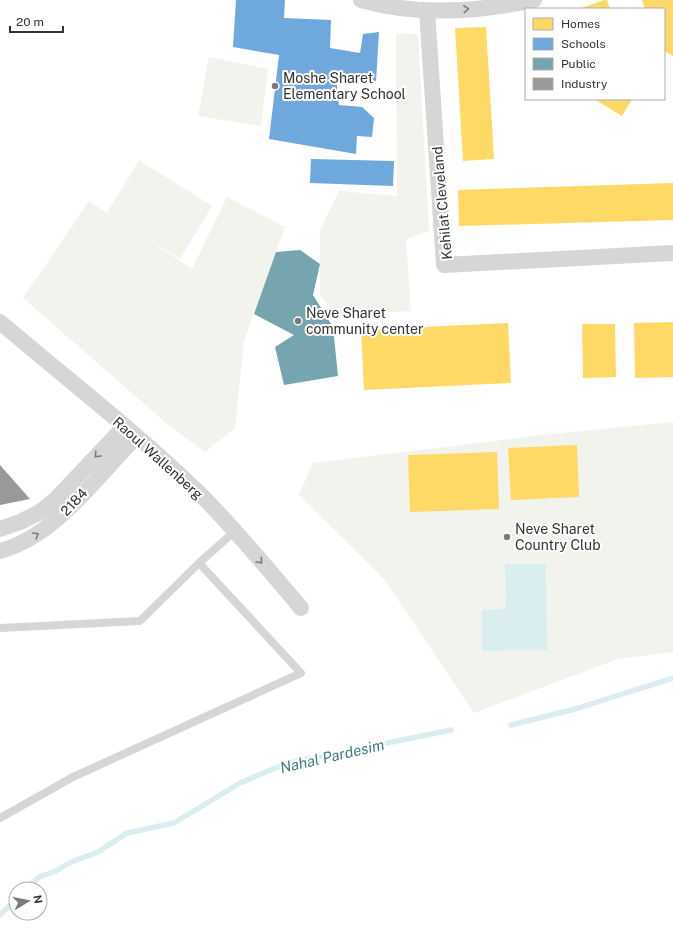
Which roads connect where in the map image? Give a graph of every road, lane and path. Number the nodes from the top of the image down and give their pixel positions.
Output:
1 (362, 0) edge
2 (534, 0) edge
3 (427, 11) junction
4 (673, 253) edge
5 (0, 322) edge
6 (130, 432) junction
7 (0, 529) edge
8 (235, 531) junction
9 (0, 551) edge
10 (199, 563) junction
11 (301, 608) dead end
12 (0, 628) edge
13 (0, 818) edge

1 - 3 street
3 -> 2 street
3 - 4 street, Kehilat Cleveland
5 - 6 street, Raoul Wallenberg
6 -> 7 street, 2184
6 - 8 street, Raoul Wallenberg
9 -> 6 street, 2184
8 - 10 lane
8 -> 11 street, Raoul Wallenberg
10 - 12 lane
10 - 13 lane

